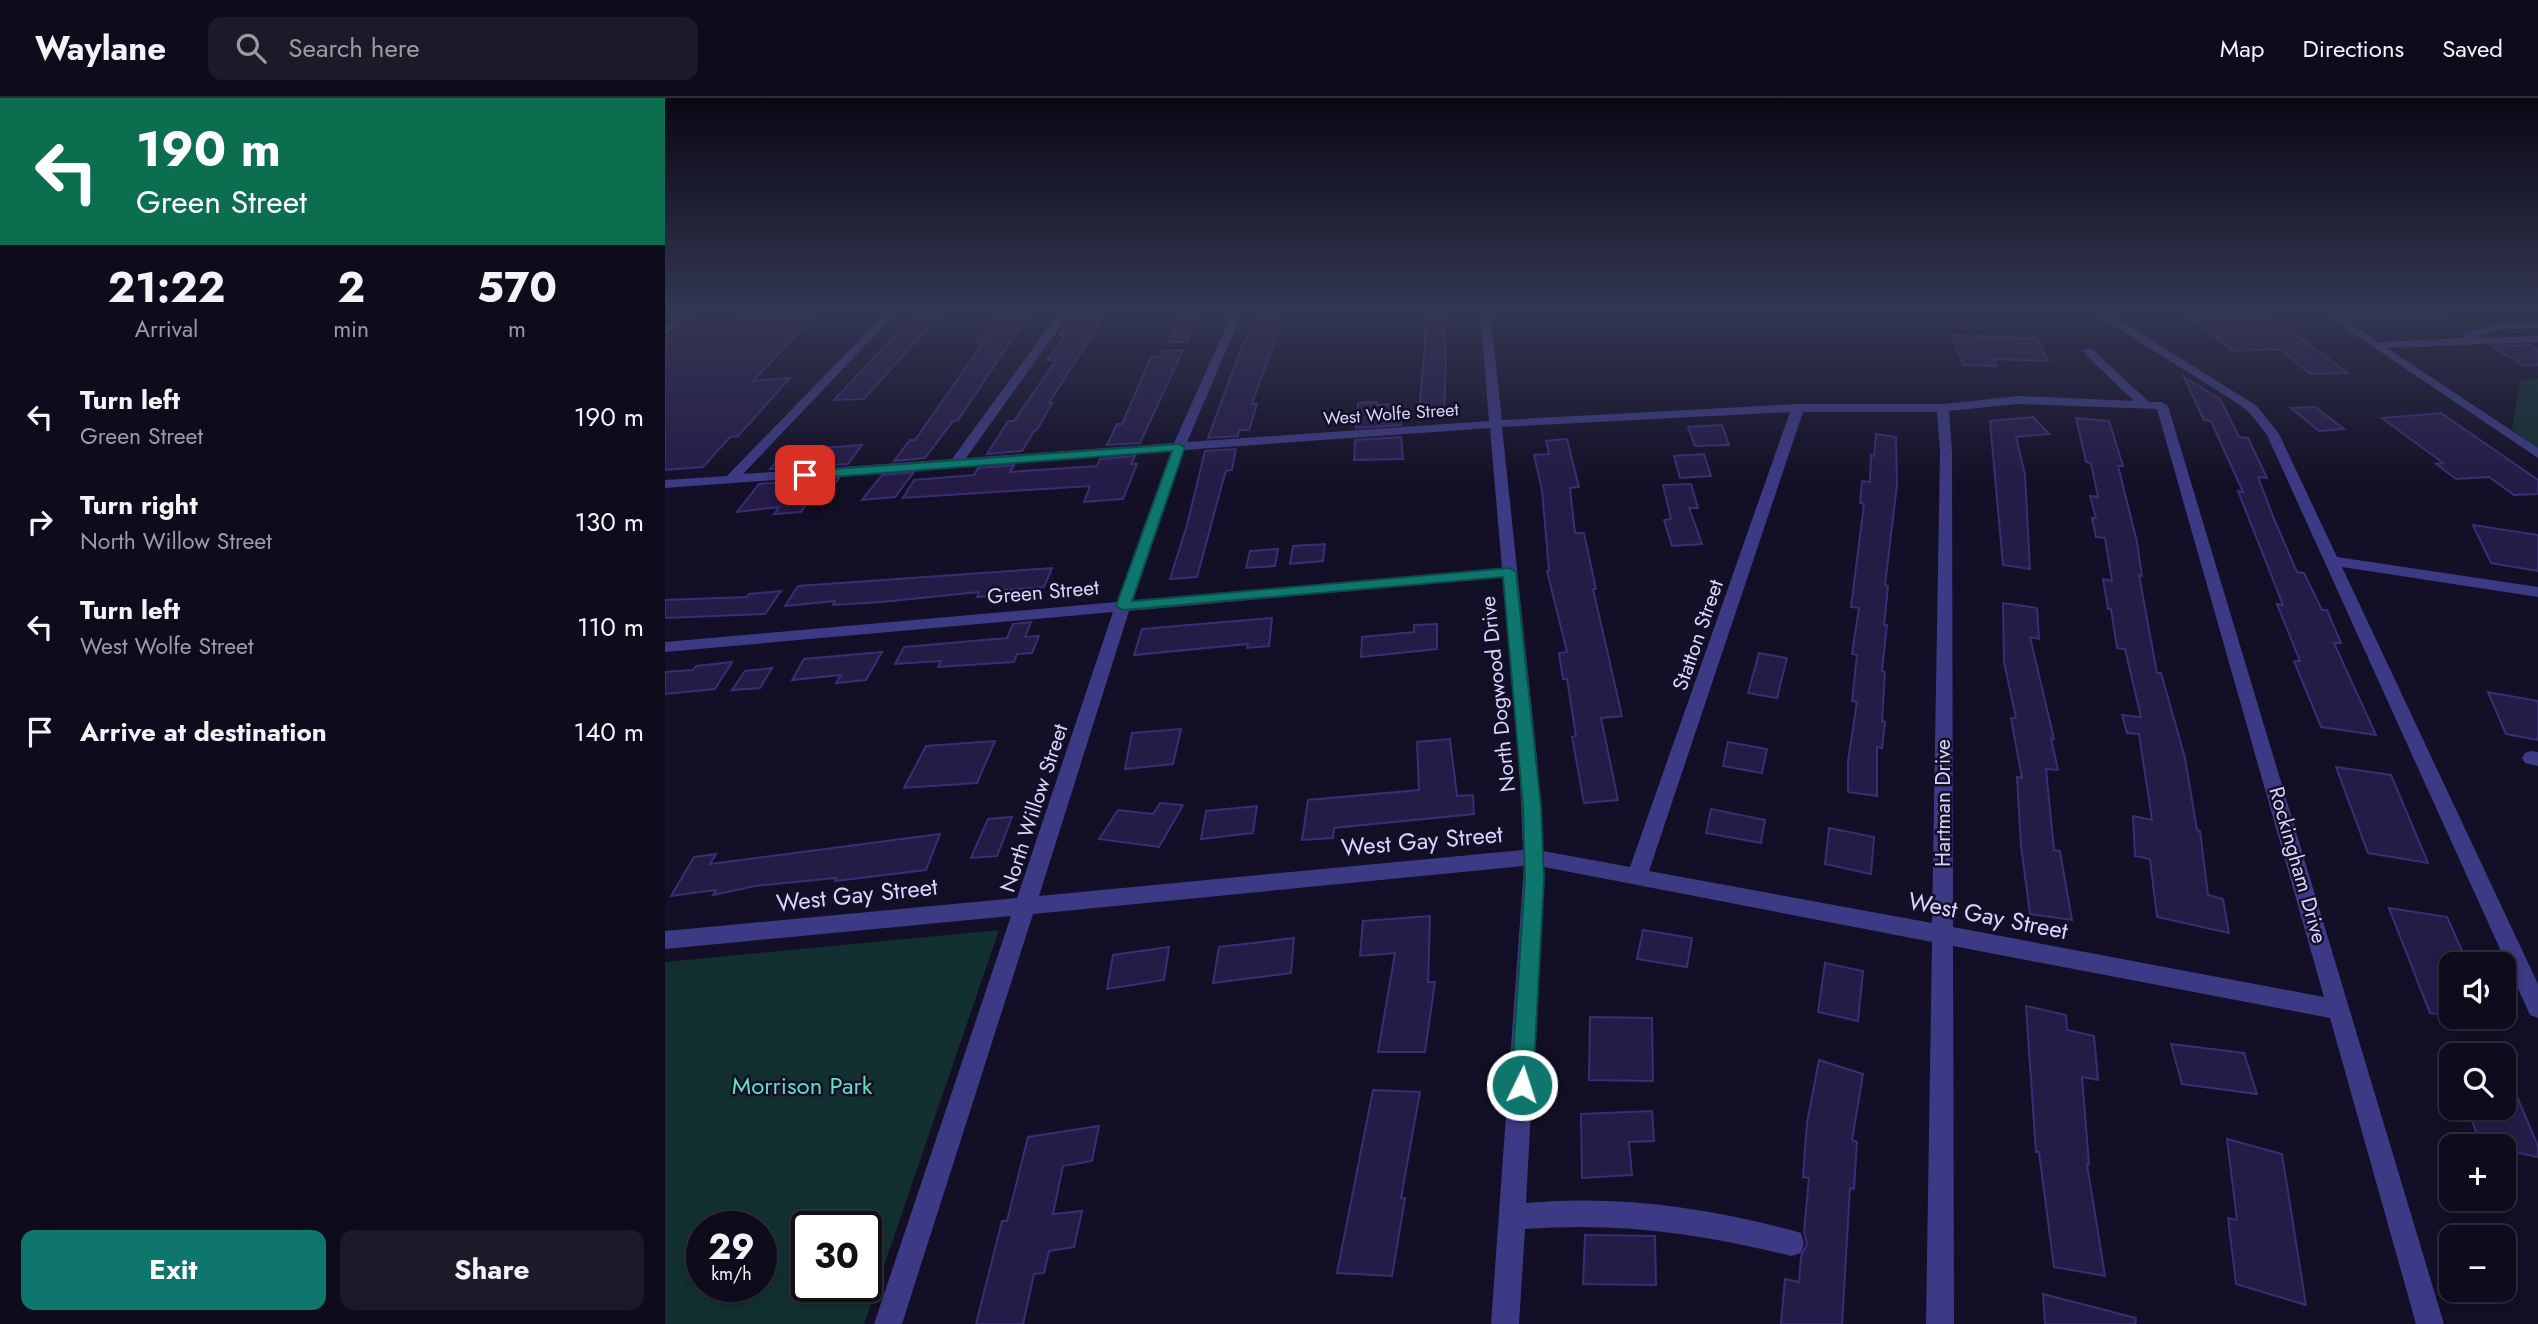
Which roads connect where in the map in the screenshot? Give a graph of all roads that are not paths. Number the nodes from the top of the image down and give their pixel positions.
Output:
1 (838, 368) edge
2 (1024, 368) edge
3 (1213, 368) edge
4 (1490, 368) edge
5 (2109, 368) edge
6 (2193, 368) edge
7 (2410, 368) edge
8 (2154, 406) junction
9 (1798, 408) junction
10 (1943, 408) junction
11 (1495, 424) junction
12 (1179, 447) junction
13 (2538, 454) edge
14 (955, 464) junction
15 (730, 480) junction
16 (665, 484) edge
17 (2332, 561) junction
18 (1509, 572) junction
19 (2538, 592) edge
20 (1123, 606) junction
21 (665, 647) edge
22 (1534, 857) junction
23 (1637, 876) junction
24 (1026, 905) junction
25 (1942, 934) junction
26 (665, 940) edge
27 (2538, 1008) edge
28 (2340, 1010) junction
29 (1513, 1217) junction
30 (1791, 1243) dead end
31 (888, 1324) edge
32 (1505, 1324) edge
33 (1940, 1324) edge
34 (2430, 1324) edge

1 - 15 street
2 - 14 street
3 - 12 street, North Willow Street
4 - 11 street, North Dogwood Drive
5 - 8 street
6 - 17 street
7 - 13 street
8 - 10 street, West Wolfe Street
8 - 28 street, Rockingham Drive
9 - 10 street, West Wolfe Street
9 - 11 street, West Wolfe Street
9 - 23 street, Statton Street
10 - 25 street, Hartman Drive
11 - 12 street, West Wolfe Street
11 - 18 street, North Dogwood Drive
12 - 14 street, West Wolfe Street
12 - 20 street, North Willow Street
14 - 15 street, West Wolfe Street
15 - 16 street, West Wolfe Street
17 - 19 street
17 - 27 street
18 - 20 street, Green Street
18 - 22 street, North Dogwood Drive
20 - 21 street, Green Street
20 - 24 street, North Willow Street
22 - 23 street, West Gay Street
22 - 24 street, West Gay Street
22 - 29 street, North Dogwood Drive
23 - 25 street, West Gay Street
24 - 26 street, West Gay Street
24 - 31 street, North Willow Street
25 - 28 street, West Gay Street
25 - 33 street, Hartman Drive
28 - 34 street, Rockingham Drive
29 - 30 street
29 - 32 street, North Dogwood Drive

